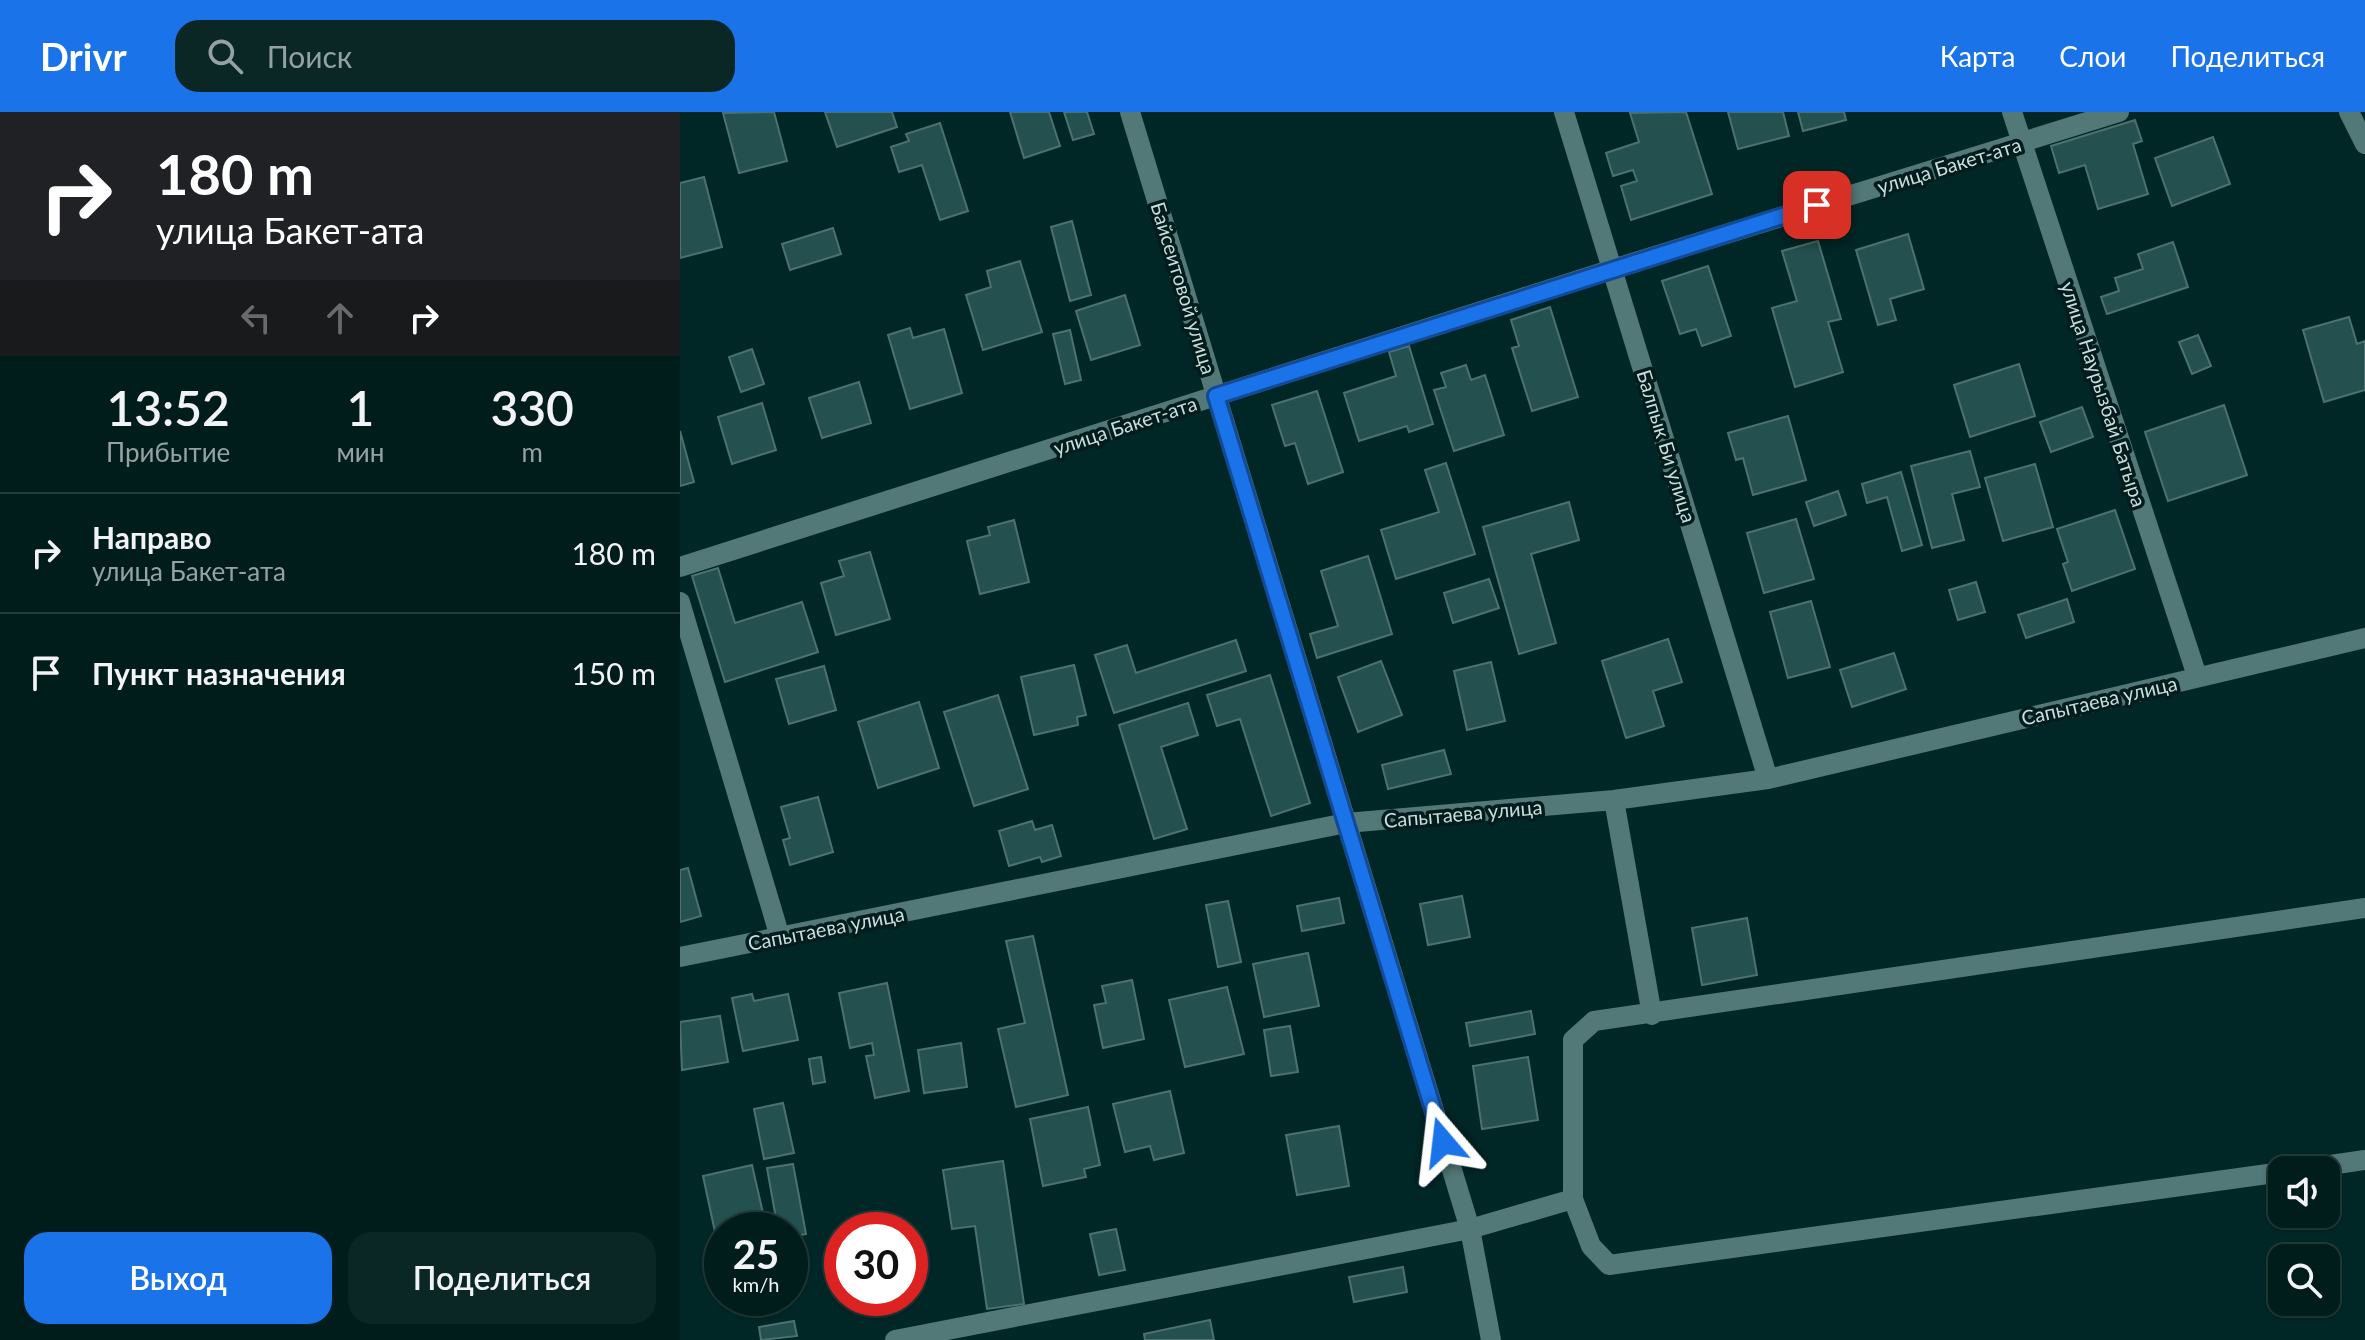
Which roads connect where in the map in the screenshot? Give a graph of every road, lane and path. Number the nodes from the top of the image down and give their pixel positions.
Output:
1 (1130, 112) edge
2 (1564, 112) edge
3 (2012, 112) edge
4 (2119, 112) edge
5 (2349, 112) edge
6 (2021, 142) junction
7 (2365, 144) edge
8 (1613, 269) junction
9 (1216, 396) junction
10 (680, 567) edge
11 (680, 602) edge
12 (2365, 638) edge
13 (2197, 676) junction
14 (1768, 779) junction
15 (1614, 800) junction
16 (1346, 823) junction
17 (2365, 908) edge
18 (780, 937) junction
19 (680, 957) edge
20 (1652, 1015) junction
21 (2365, 1160) edge
22 (2340, 1164) edge
23 (2268, 1174) edge
24 (1573, 1199) junction
25 (1470, 1229) junction
26 (895, 1340) edge
27 (1491, 1340) edge

1 - 9 street, Байсеитовой улица
2 - 8 street, Балпык Би улица
3 - 6 street, улица Наурызбай Батыра
4 - 6 street, улица Бакет-ата
5 - 7 street
6 - 8 street, улица Бакет-ата
6 - 13 street, улица Наурызбай Батыра
8 - 9 street, улица Бакет-ата
8 - 14 street, Балпык Би улица
9 - 10 street, улица Бакет-ата
9 - 16 street, Байсеитовой улица
11 - 18 street
12 - 13 street, Сапытаева улица
13 - 14 street, Сапытаева улица
14 - 15 street, Сапытаева улица
15 - 16 street, Сапытаева улица
15 - 20 street
16 - 18 street, Сапытаева улица
16 - 25 street, Байсеитовой улица
17 - 20 street
18 - 19 street, Сапытаева улица
20 - 24 street
21 - 22 street
23 - 24 street
24 - 25 street
25 - 26 street
25 - 27 street, Байсеитовой улица

